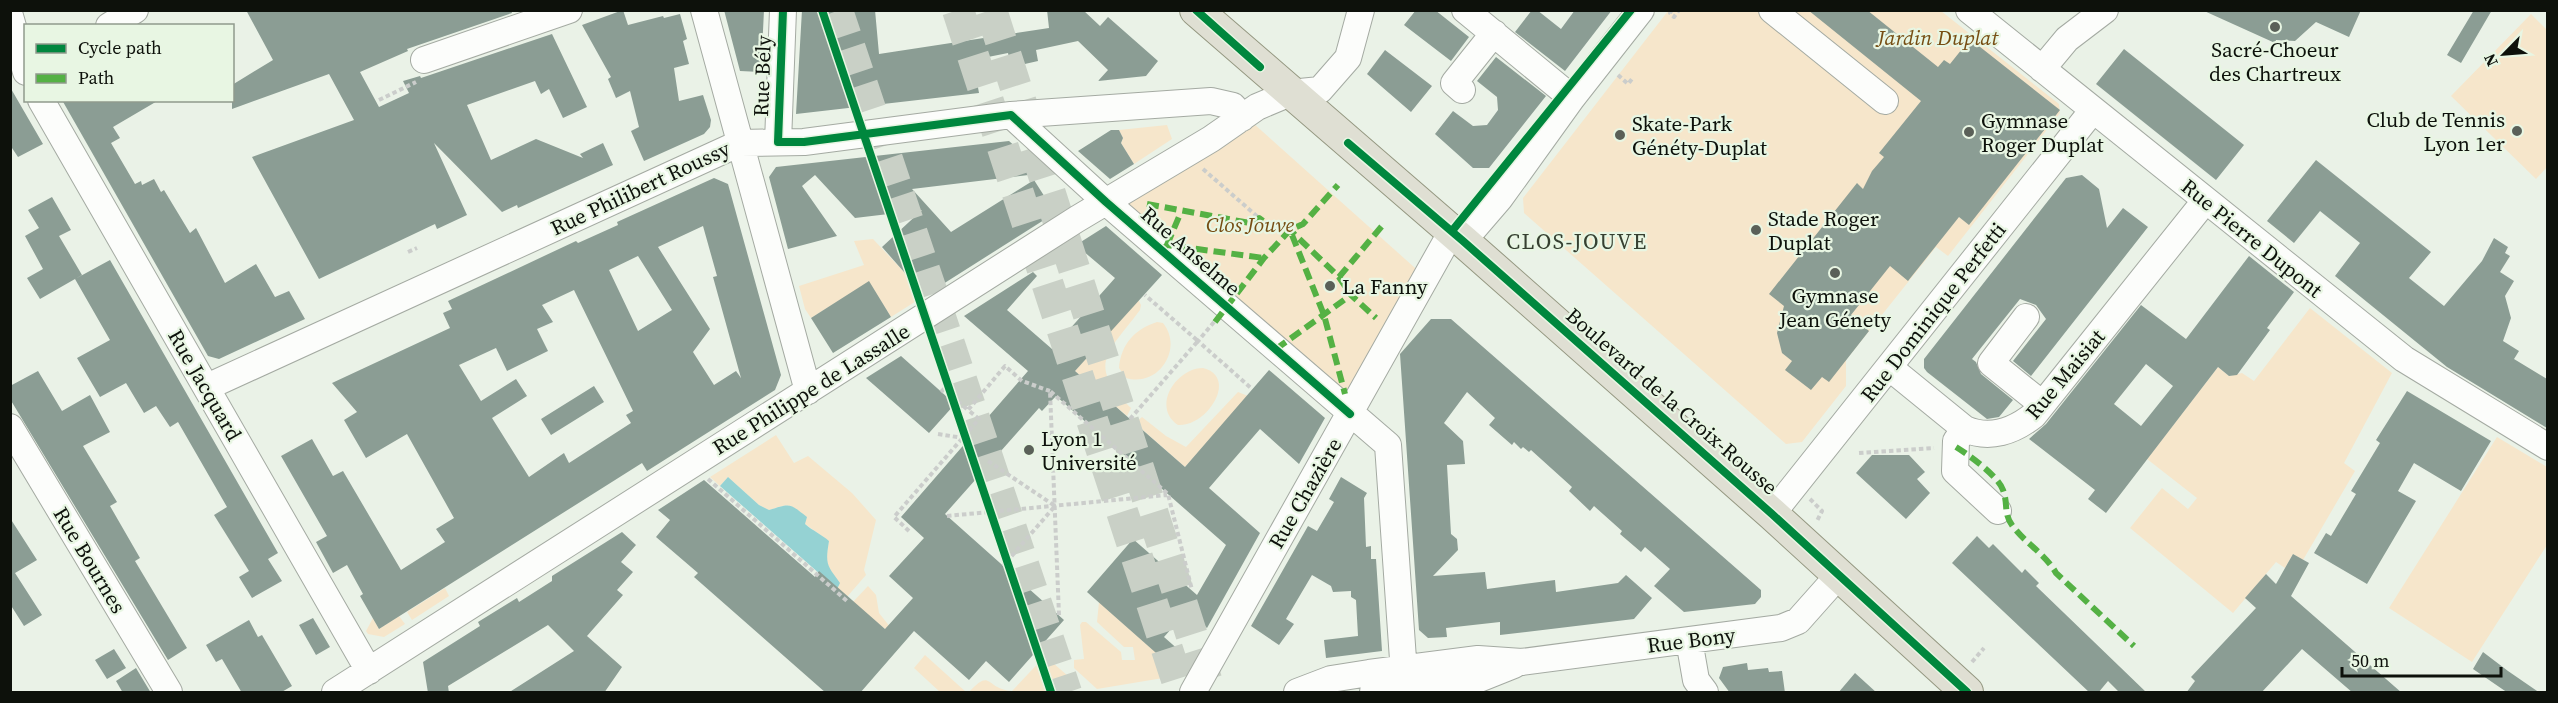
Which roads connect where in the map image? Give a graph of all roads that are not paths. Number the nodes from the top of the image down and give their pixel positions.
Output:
1 (135, 10) edge
2 (569, 10) edge
3 (704, 10) edge
4 (783, 10) edge
5 (1196, 10) edge
6 (1361, 10) edge
7 (1641, 10) edge
8 (1772, 10) edge
9 (1969, 10) edge
10 (2105, 10) edge
11 (10, 16) edge
12 (1485, 20) edge
13 (112, 24) edge
14 (424, 60) road end
15 (24, 67) edge
16 (2042, 69) junction
17 (24, 75) edge
18 (10, 84) edge
19 (1462, 90) dead end
20 (1290, 93) junction
21 (1572, 98) junction
22 (1885, 101) dead end
23 (42, 102) edge
24 (2093, 110) junction
25 (1011, 115) junction
26 (1242, 118) junction
27 (778, 142) junction
28 (740, 143) junction
29 (2205, 201) junction
30 (1106, 202) junction
31 (1458, 236) junction
32 (2026, 317) dead end
33 (1890, 368) junction
34 (207, 387) junction
35 (808, 391) junction
36 (2042, 404) junction
37 (1350, 414) junction
38 (10, 427) edge
39 (1961, 438) junction
40 (2547, 447) edge
41 (1998, 511) dead end
42 (1772, 514) junction
43 (1838, 576) junction
44 (1689, 640) junction
45 (369, 670) junction
46 (1404, 679) junction
47 (1968, 679) edge
48 (169, 693) edge
49 (335, 693) edge
50 (1193, 693) edge
51 (1297, 693) edge
52 (1373, 693) edge
53 (1705, 693) edge

1 - 13 street
2 - 14 street
3 - 28 street
4 - 27 street, Rue Bély
5 - 20 main road, Boulevard de la Croix-Rousse
6 - 20 street, Rue Philippe de Lassalle
7 - 21 street, Rue Chazière
8 - 22 street
9 - 16 street, Rue Pierre Dupont
10 - 16 street
11 - 15 street
12 - 19 street
12 - 21 street
16 - 24 street, Rue Pierre Dupont
17 - 18 street
20 - 26 street, Rue Philippe de Lassalle
20 - 31 main road, Boulevard de la Croix-Rousse
21 - 31 street, Rue Chazière
23 - 34 street, Rue Jacquard
24 - 29 street, Rue Pierre Dupont
24 - 33 street, Rue Dominique Perfetti
25 - 26 street, Rue Philibert Roussy
25 - 27 street, Rue Philibert Roussy
25 - 30 street, Rue Anselme
26 - 30 street, Rue Philippe de Lassalle
27 - 28 street, Rue Philibert Roussy
28 - 34 street, Rue Philibert Roussy
28 - 35 street
29 - 36 street, Rue Maisiat
29 - 40 street, Rue Pierre Dupont
30 - 35 street, Rue Philippe de Lassalle
30 - 37 street, Rue Anselme
31 - 37 street, Rue Chazière
31 - 42 main road, Boulevard de la Croix-Rousse
32 - 36 street
33 - 39 street
33 - 42 street, Rue Dominique Perfetti
34 - 45 street, Rue Jacquard
35 - 45 street, Rue Philippe de Lassalle
36 - 39 street, Rue Maisiat
37 - 46 street, Rue Anselme
37 - 50 street, Rue Chazière
38 - 48 street, Rue Bournes
39 - 41 street
42 - 43 main road, Boulevard de la Croix-Rousse
43 - 44 street, Rue Bony
43 - 47 main road, Boulevard de la Croix-Rousse
44 - 46 street, Rue Bony
44 - 53 street
45 - 49 street, Rue Philippe de Lassalle
46 - 51 street, Rue Bony
46 - 52 street, Rue Bony

